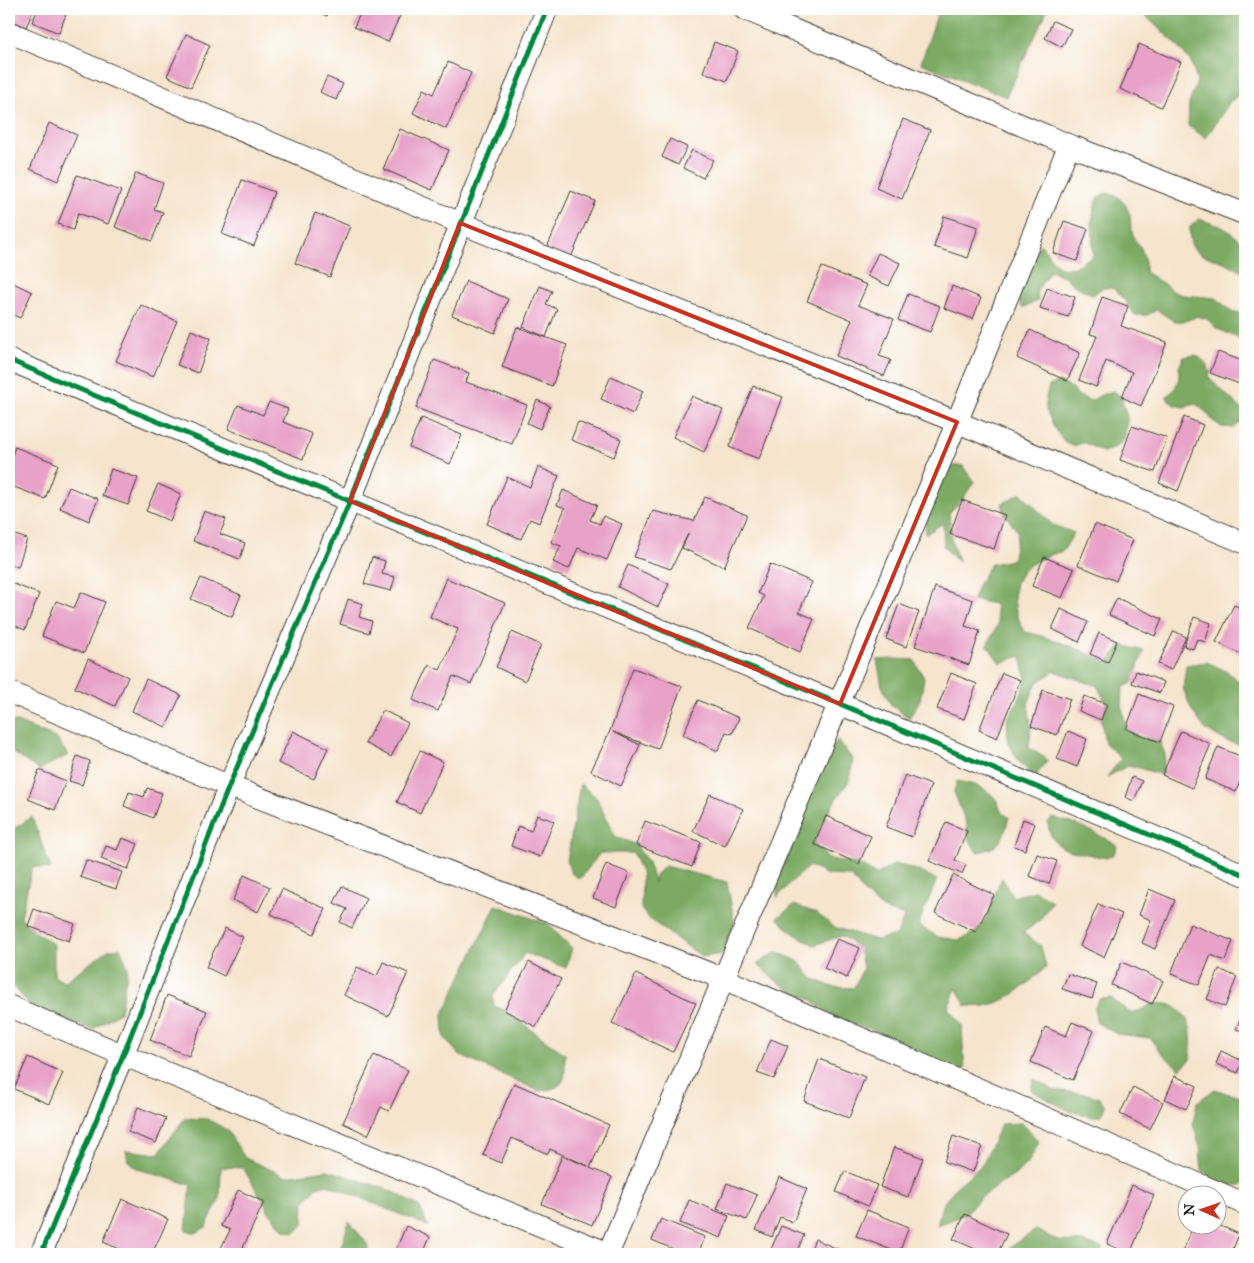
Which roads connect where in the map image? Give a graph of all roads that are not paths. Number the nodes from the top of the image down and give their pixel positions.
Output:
1 (547, 9) edge
2 (744, 9) edge
3 (9, 32) edge
4 (1069, 145) junction
5 (1245, 214) edge
6 (460, 223) junction
7 (9, 360) edge
8 (957, 422) junction
9 (350, 501) junction
10 (1245, 543) edge
11 (9, 692) edge
12 (840, 704) junction
13 (229, 786) junction
14 (1245, 875) edge
15 (724, 979) junction
16 (9, 1006) edge
17 (123, 1055) junction
18 (1245, 1204) edge
19 (41, 1254) edge
20 (609, 1254) edge

1 - 6 street
2 - 4 street
3 - 6 street
4 - 5 street
4 - 8 street
6 - 8 street
6 - 9 street
7 - 9 street
8 - 10 street
8 - 12 street
9 - 12 street
9 - 13 street
11 - 13 street
12 - 14 street
12 - 15 street
13 - 15 street
13 - 17 street
15 - 18 street
15 - 20 street
16 - 17 street
17 - 19 street
17 - 20 street

